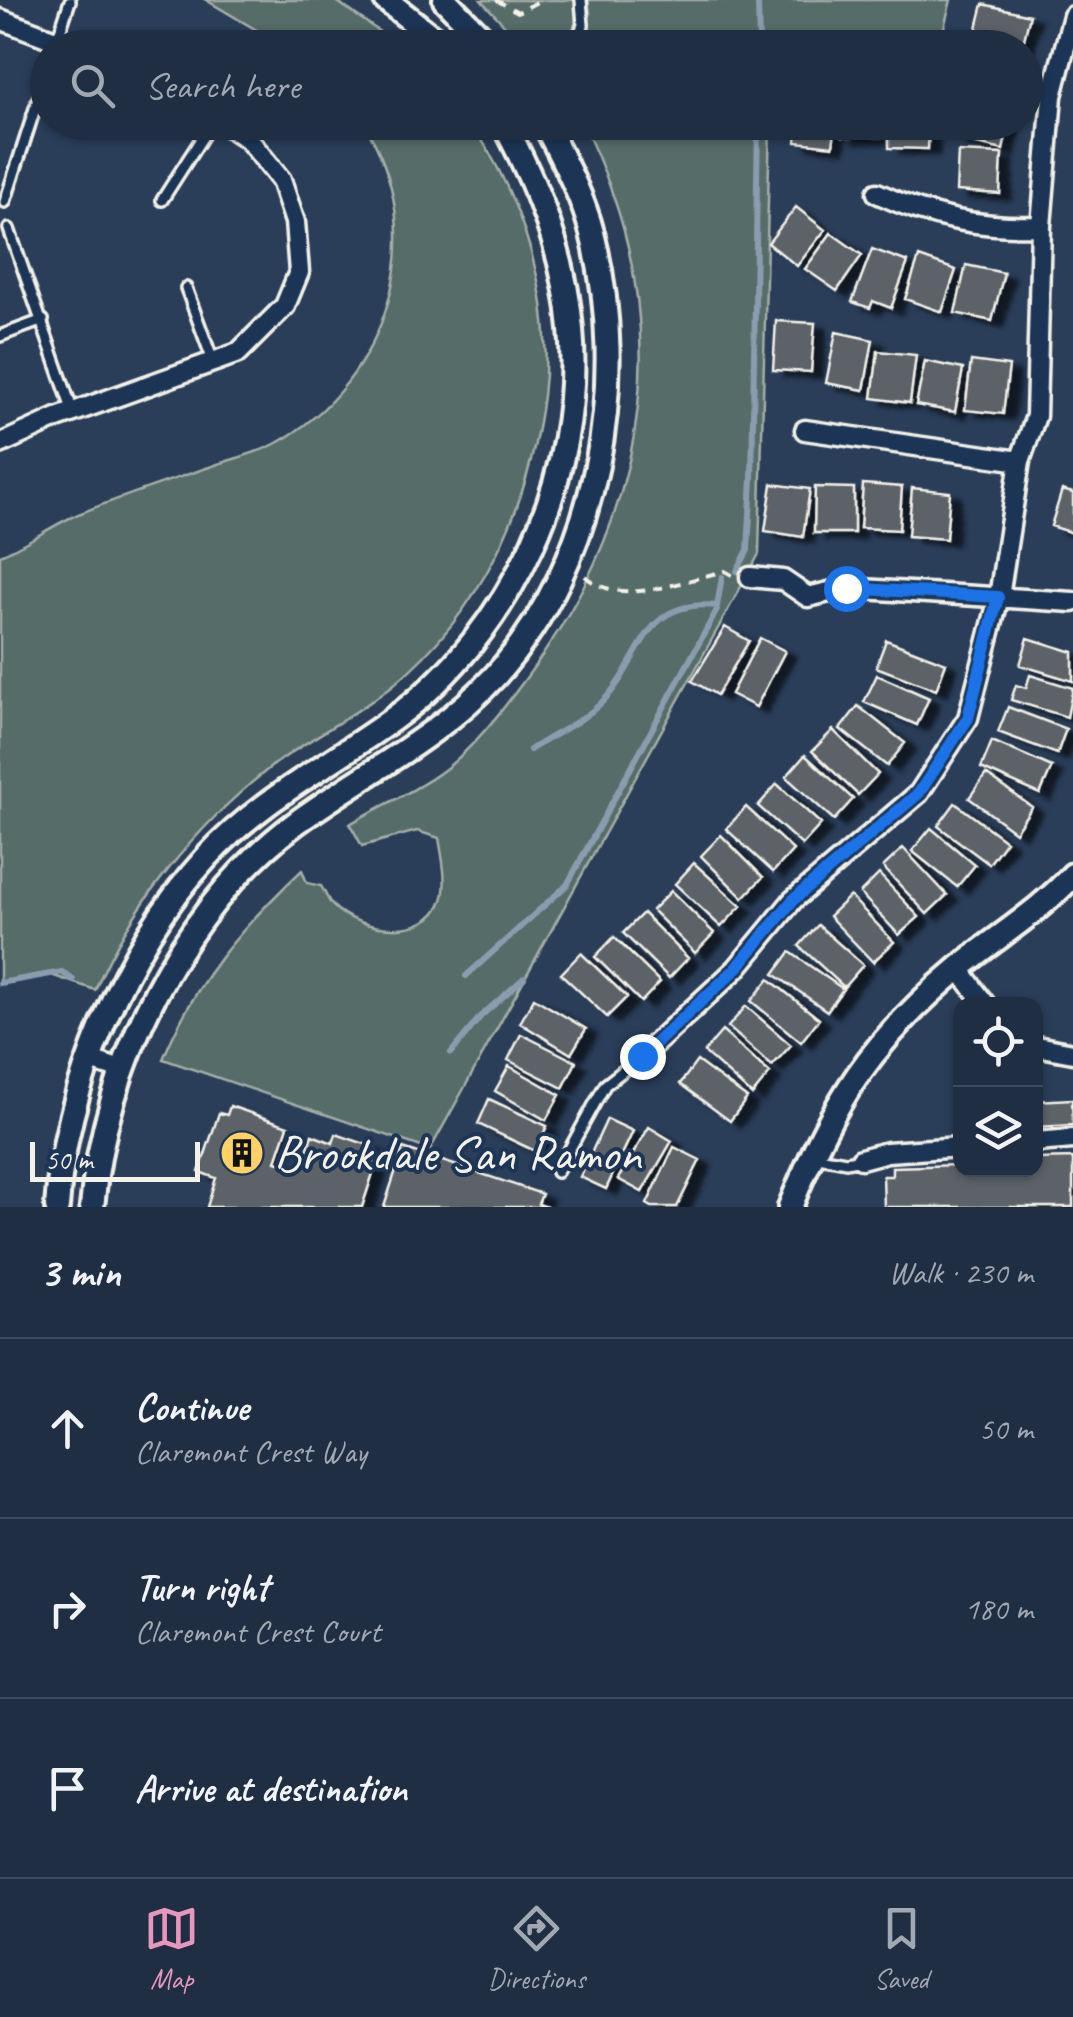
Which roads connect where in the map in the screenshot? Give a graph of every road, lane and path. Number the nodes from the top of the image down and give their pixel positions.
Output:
1 (386, 0) edge
2 (445, 0) edge
3 (496, 0) edge
4 (542, 0) edge
5 (582, 0) edge
6 (70, 1) edge
7 (1073, 16) edge
8 (0, 19) edge
9 (60, 30) edge
10 (424, 30) edge
11 (474, 30) edge
12 (581, 30) edge
13 (30, 33) edge
14 (30, 124) edge
15 (200, 140) edge
16 (249, 140) edge
17 (512, 140) edge
18 (553, 140) edge
19 (877, 193) dead end
20 (162, 200) dead end
21 (5, 202) dead end
22 (1041, 226) junction
23 (9, 229) dead end
24 (186, 288) dead end
25 (43, 320) junction
26 (0, 336) edge
27 (213, 361) junction
28 (73, 412) junction
29 (806, 430) dead end
30 (0, 444) edge
31 (1020, 461) junction
32 (582, 573) dead end
33 (750, 577) joint
34 (998, 597) junction
35 (1073, 602) edge
36 (1073, 875) edge
37 (958, 968) junction
38 (980, 997) edge
39 (1043, 1047) edge
40 (1073, 1053) edge
41 (642, 1056) joint
42 (91, 1060) junction
43 (124, 1071) junction
44 (1073, 1139) edge
45 (1043, 1141) edge
46 (953, 1147) edge
47 (810, 1156) junction
48 (861, 1158) joint
49 (557, 1172) dead end
50 (57, 1207) edge
51 (92, 1207) edge
52 (790, 1207) edge

1 - 10 street
2 - 11 street
3 - 4 path
5 - 12 lane
6 - 9 lane
7 - 22 street
8 - 13 street
14 - 21 lane
15 - 20 lane
16 - 27 street
17 - 42 street
18 - 43 street
19 - 22 street
22 - 31 street
23 - 25 lane
24 - 27 lane
25 - 26 lane
25 - 28 lane
27 - 28 street
28 - 30 street
29 - 31 street
31 - 34 street
32 - 33 path
33 - 34 street
34 - 35 street
34 - 41 street
36 - 37 street
37 - 38 street
37 - 47 street
39 - 40 street
41 - 49 lane
42 - 43 street
42 - 50 street
43 - 51 street
44 - 45 street
46 - 48 street
47 - 48 lane
47 - 52 street

